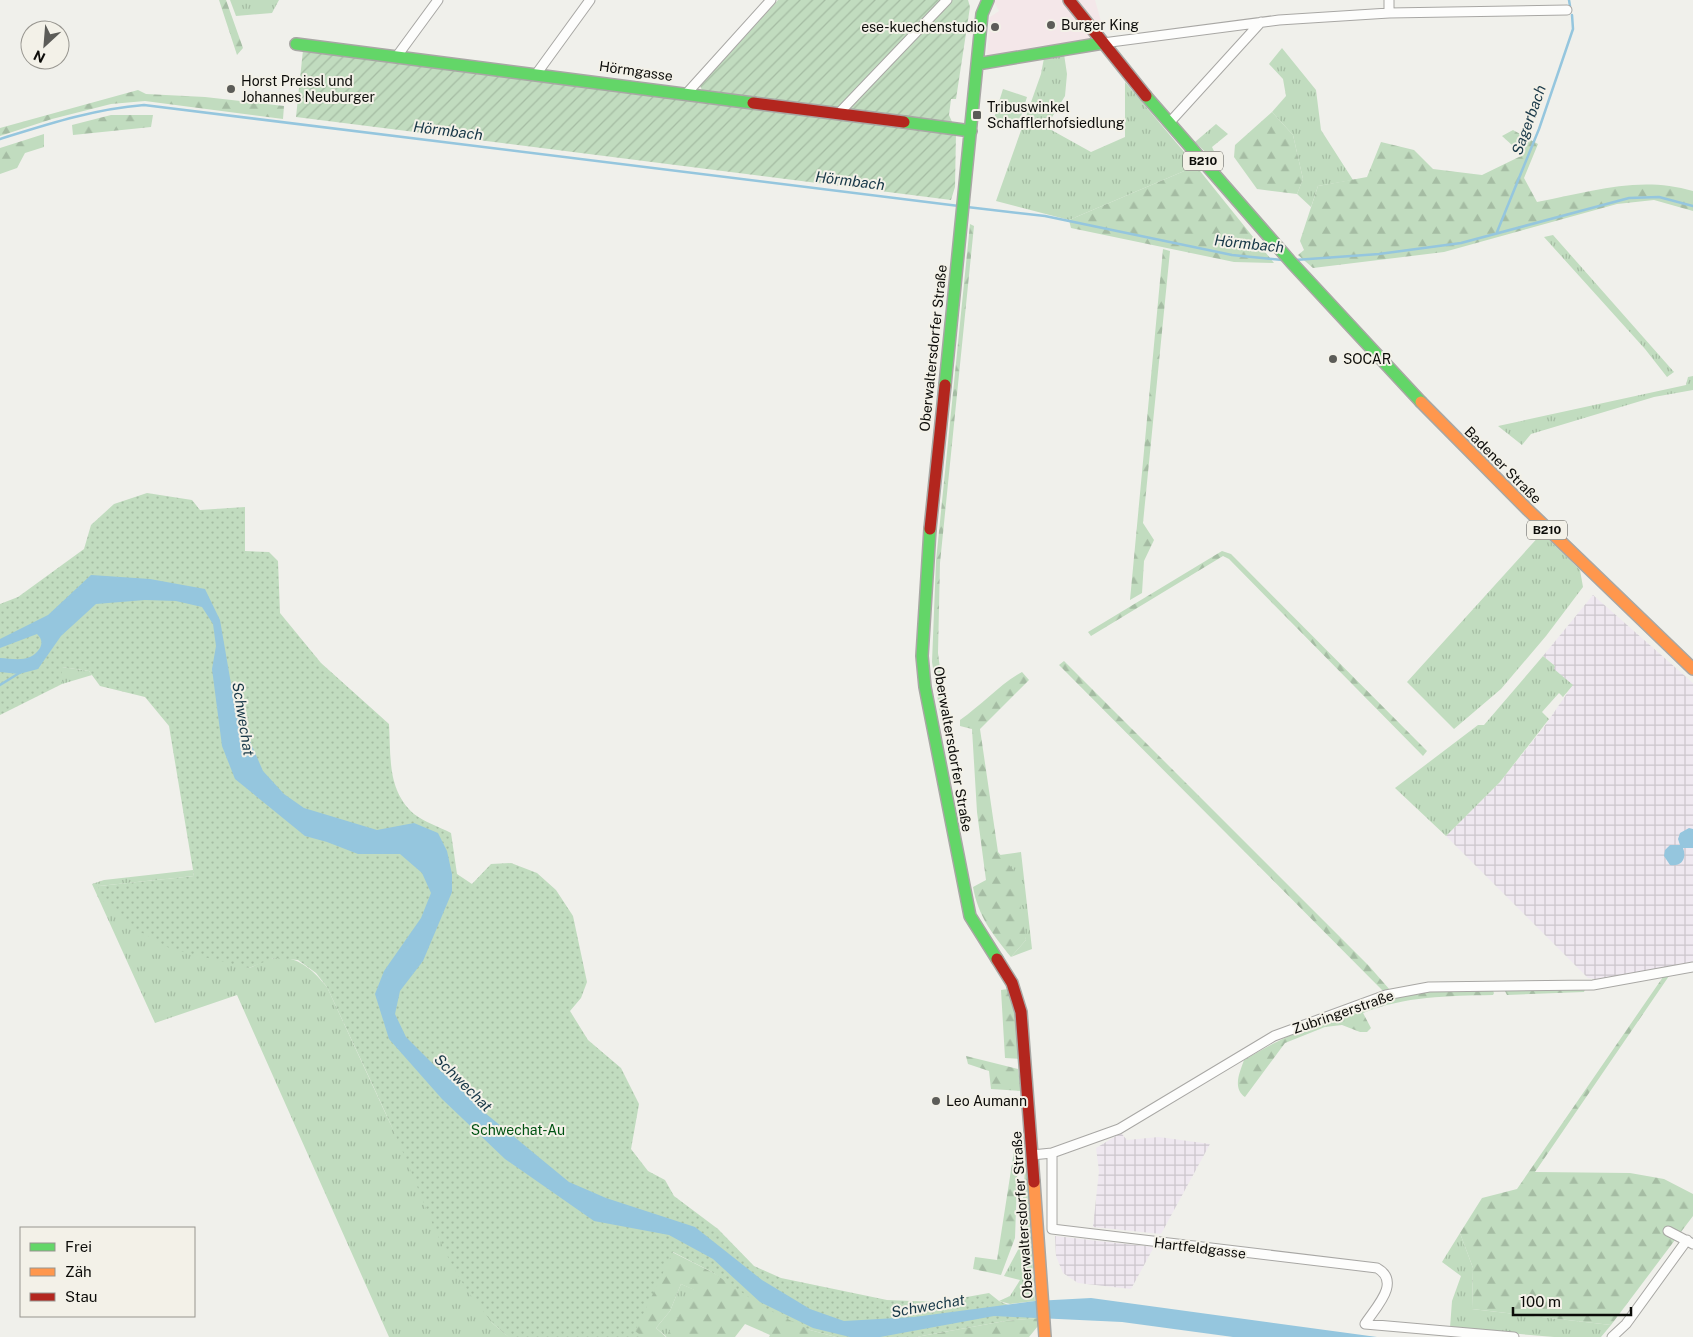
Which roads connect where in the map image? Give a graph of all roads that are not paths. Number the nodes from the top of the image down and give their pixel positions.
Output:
1 (438, 0) edge
2 (590, 0) edge
3 (771, 0) edge
4 (947, 0) edge
5 (1069, 0) edge
6 (1389, 0) edge
7 (986, 1) edge
8 (1527, 5) edge
9 (1567, 10) dead end
10 (1389, 13) junction
11 (1260, 22) junction
12 (1103, 43) junction
13 (296, 44) dead end
14 (397, 56) junction
15 (978, 64) junction
16 (536, 74) junction
17 (687, 93) junction
18 (838, 114) junction
19 (1170, 122) junction
20 (971, 131) junction
21 (1693, 669) edge
22 (1693, 967) edge
23 (1052, 1154) junction
24 (1032, 1155) junction
25 (1668, 1231) dead end
26 (1690, 1242) edge
27 (1045, 1335) edge
28 (1514, 1337) edge
29 (1612, 1337) edge

1 - 14 street
2 - 16 street
3 - 17 street
4 - 18 street
5 - 12 street, B210
6 - 10 street
7 - 15 street, Oberwaltersdorfer Straße
8 - 9 street
8 - 10 street
10 - 11 street
11 - 12 street
11 - 19 street
12 - 15 street
12 - 19 street, B210
13 - 14 street, Hörmgasse
14 - 16 street, Hörmgasse
15 - 20 street, Oberwaltersdorfer Straße
16 - 17 street, Hörmgasse
17 - 18 street, Hörmgasse
18 - 20 street, Hörmgasse
19 - 21 street, Badener Straße / B210
20 - 24 street, Oberwaltersdorfer Straße
22 - 23 street, Zubringerstraße
23 - 24 street
23 - 28 street, Hartfeldgasse
24 - 27 street, Oberwaltersdorfer Straße
25 - 26 street
26 - 29 street

